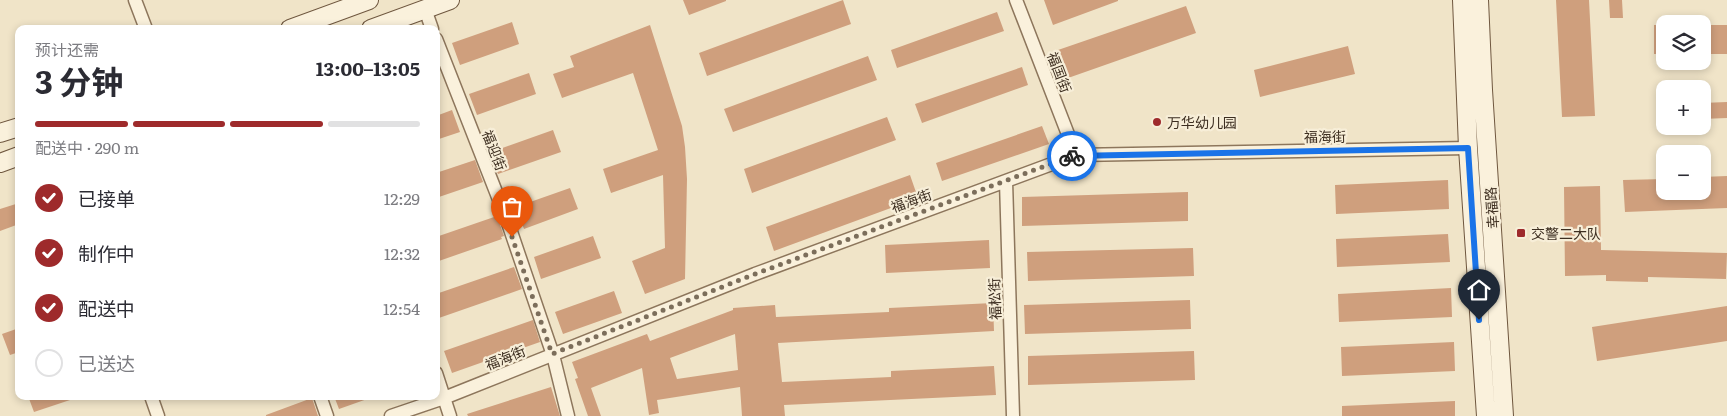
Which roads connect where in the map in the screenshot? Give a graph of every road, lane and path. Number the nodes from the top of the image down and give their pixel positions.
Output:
1 (135, 0) edge
2 (370, 0) edge
3 (450, 0) edge
4 (1016, 0) edge
5 (1462, 0) edge
6 (1479, 0) edge
7 (425, 9) junction
8 (144, 25) edge
9 (301, 25) edge
10 (382, 25) edge
11 (431, 25) edge
12 (440, 49) edge
13 (15, 128) edge
14 (0, 134) edge
15 (1468, 148) junction
16 (1076, 155) junction
17 (15, 157) edge
18 (0, 162) edge
19 (1006, 181) junction
20 (552, 354) junction
21 (440, 386) edge
22 (444, 398) junction
23 (440, 399) edge
24 (152, 400) edge
25 (321, 400) edge
26 (438, 400) edge
27 (158, 416) edge
28 (327, 416) edge
29 (391, 416) edge
30 (450, 416) edge
31 (568, 416) edge
32 (1013, 416) edge
33 (1486, 416) edge
34 (1504, 416) edge

1 - 8 street
2 - 9 main road
3 - 7 main road
4 - 16 street, 福国街
5 - 15 main road, 幸福路
6 - 34 main road, 幸福路
7 - 10 main road
7 - 11 street
12 - 20 street, 福迎街
13 - 14 main road
15 - 16 street, 福海街
15 - 33 main road, 幸福路
16 - 19 street, 福海街
17 - 18 main road
19 - 20 street, 福海街
19 - 32 street, 福松街
20 - 22 street, 福海街
20 - 31 street, 福迎街
21 - 22 street
22 - 23 street, 福海街
22 - 30 street
24 - 27 street
25 - 28 street
26 - 29 street, 福海街

